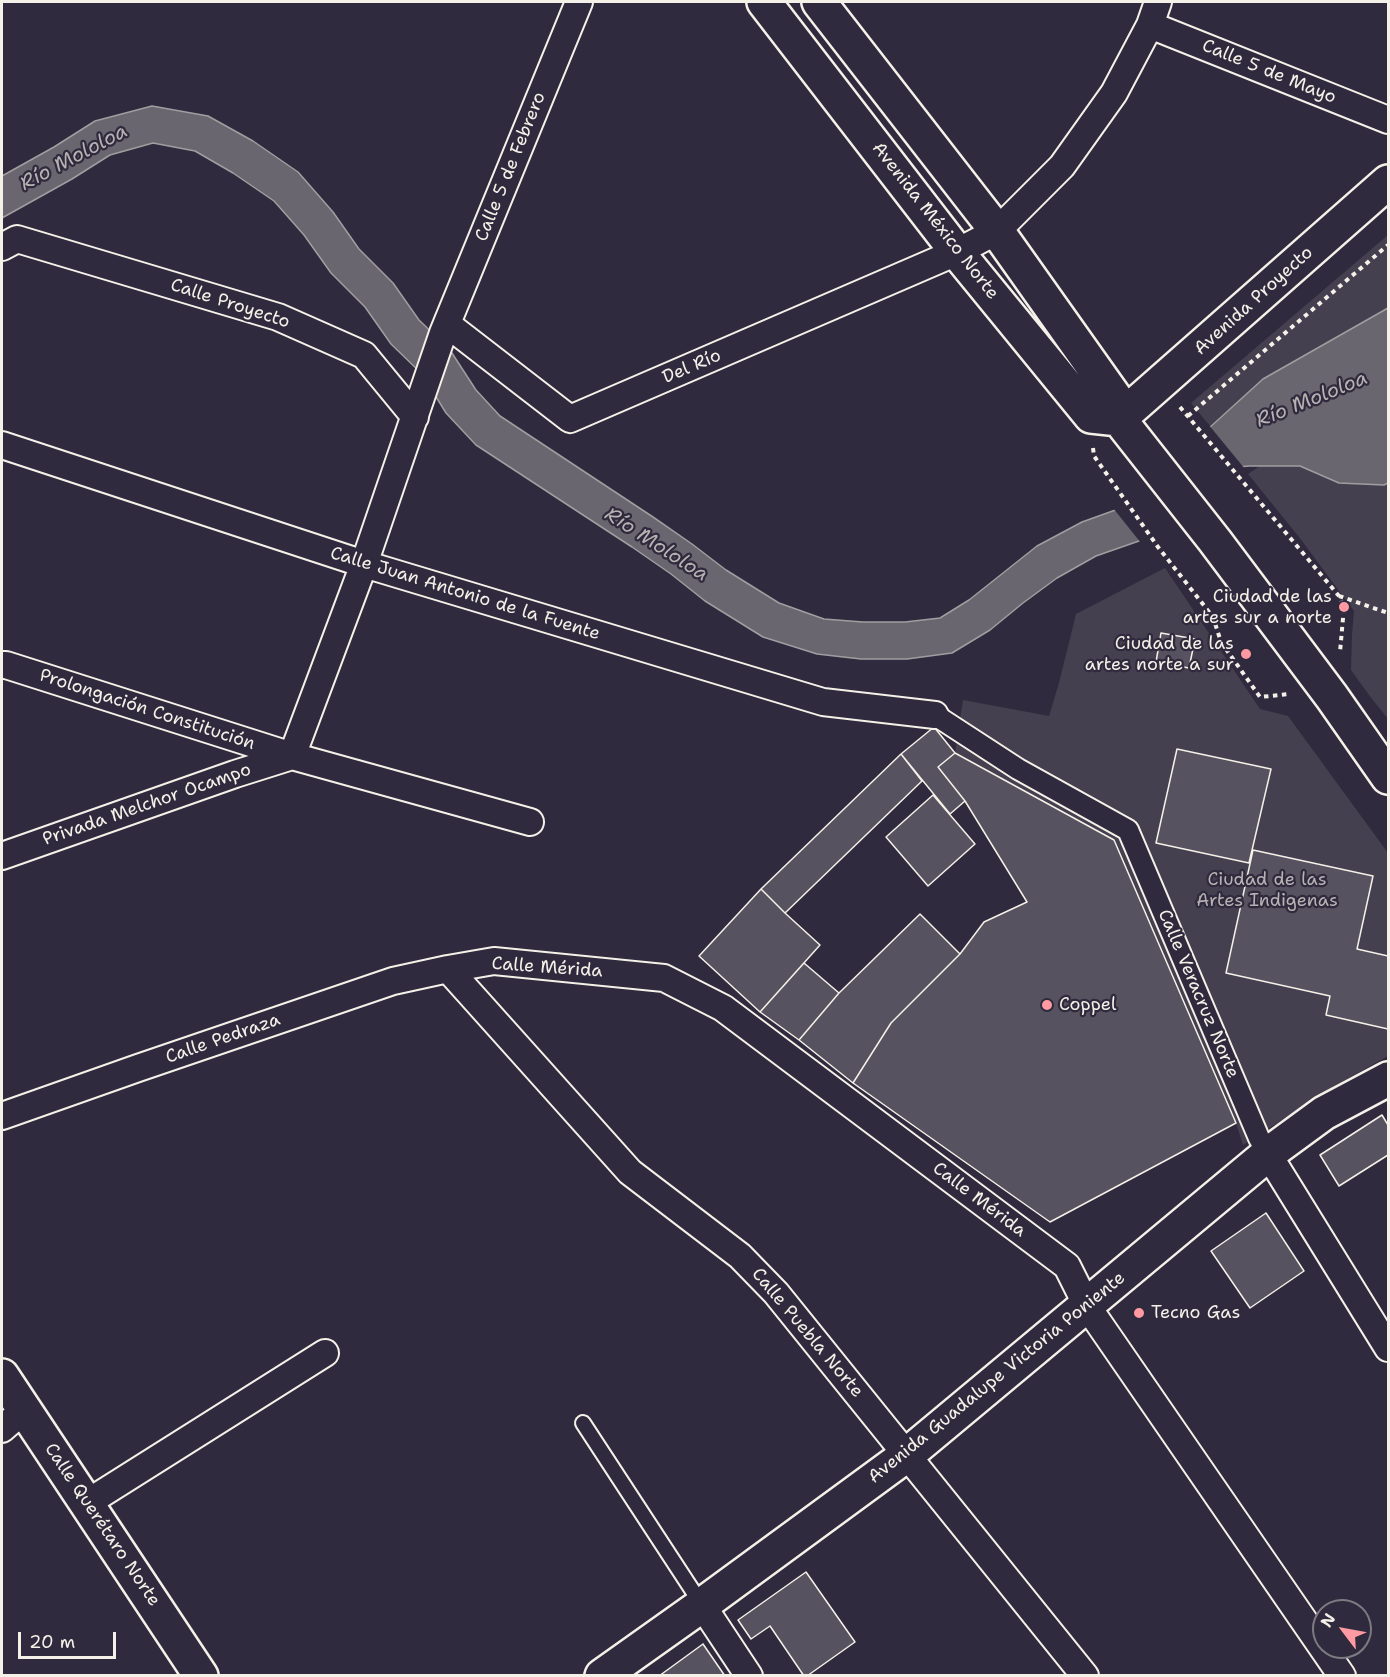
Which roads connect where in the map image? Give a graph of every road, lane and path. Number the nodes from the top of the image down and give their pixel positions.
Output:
1 (579, 2) edge
2 (764, 2) edge
3 (819, 2) edge
4 (1154, 13) edge
5 (1389, 120) edge
6 (1389, 182) edge
7 (997, 231) junction
8 (9, 243) edge
9 (1389, 245) edge
10 (957, 252) junction
11 (445, 329) junction
12 (1160, 384) junction
13 (417, 411) junction
14 (1188, 416) junction
15 (1119, 419) junction
16 (2, 445) edge
17 (1094, 456) dead end
18 (364, 564) junction
19 (1339, 596) junction
20 (1389, 612) edge
21 (1340, 659) dead end
22 (2, 665) edge
23 (1295, 694) dead end
24 (935, 715) joint
25 (292, 756) junction
26 (1389, 777) edge
27 (530, 822) dead end
28 (2, 856) edge
29 (448, 969) junction
30 (1389, 1079) edge
31 (2, 1116) edge
32 (1268, 1154) junction
33 (1087, 1306) junction
34 (1389, 1348) edge
35 (325, 1353) dead end
36 (2, 1376) edge
37 (13, 1419) edge
38 (583, 1423) dead end
39 (908, 1454) junction
40 (87, 1503) junction
41 (702, 1605) junction
42 (201, 1676) edge
43 (602, 1676) edge
44 (749, 1676) edge
45 (1085, 1676) edge
46 (1342, 1676) edge

1 - 11 street, Calle 5 de Febrero
2 - 10 main road, Avenida México Norte
3 - 7 main road
4 - 5 street, Calle 5 de Mayo
4 - 7 street
6 - 12 main road, Avenida Proyecto
7 - 10 street
7 - 15 main road
8 - 13 street, Calle Proyecto
9 - 14 path
10 - 11 street, Del Río
10 - 15 main road, Avenida México Norte
11 - 13 street, Calle 5 de Febrero
12 - 14 path
12 - 15 main road, Avenida Proyecto
13 - 18 street
14 - 19 path
15 - 26 main road
16 - 18 street, Calle Juan Antonio de la Fuente
17 - 23 path
18 - 24 street, Calle Juan Antonio de la Fuente
18 - 25 street
19 - 20 path
19 - 21 path
22 - 25 street, Prolongación Constitución
24 - 32 street, Calle Veracruz Norte
25 - 27 street, Prolongación Constitución
25 - 28 street, Privada Melchor Ocampo
29 - 31 street, Calle Pedraza
29 - 33 street, Calle Mérida
29 - 39 street, Calle Puebla Norte
30 - 32 main road, Avenida Guadalupe Victoria Poniente
32 - 33 main road, Avenida Guadalupe Victoria Poniente
32 - 34 street, Calle Veracruz Norte
33 - 39 main road, Avenida Guadalupe Victoria Poniente
33 - 46 street, Calle Mérida
35 - 40 street
36 - 37 main road, Calle Querétaro Norte
37 - 40 main road, Calle Querétaro Norte
38 - 41 lane
39 - 41 main road, Avenida Guadalupe Victoria Poniente
39 - 45 street, Calle Puebla Norte
40 - 42 main road, Calle Querétaro Norte
41 - 43 main road, Avenida Guadalupe Victoria Poniente
41 - 44 street

